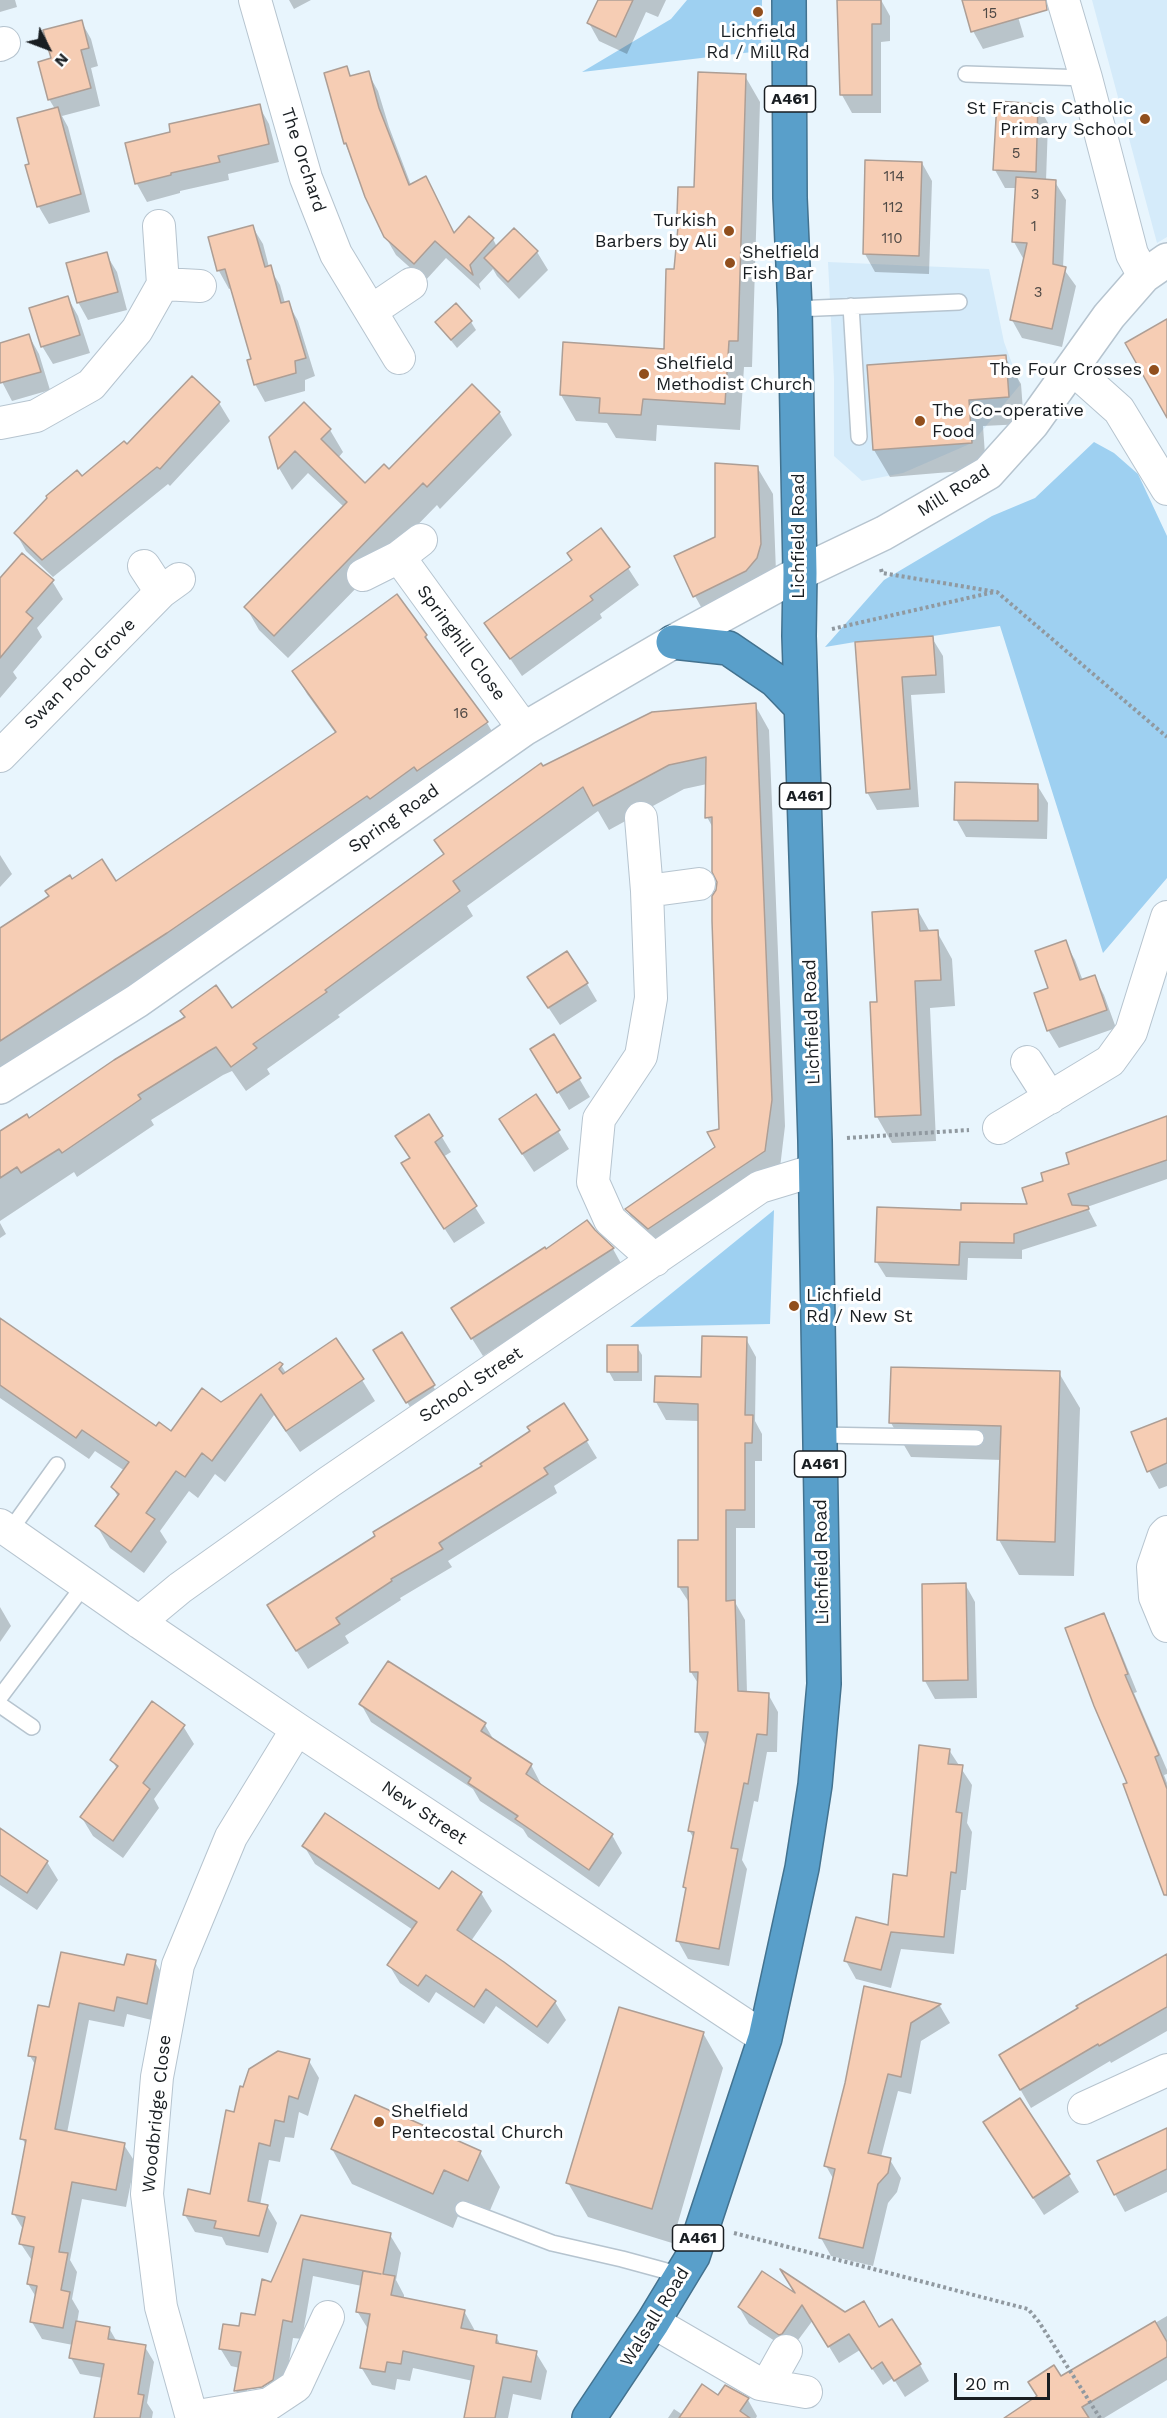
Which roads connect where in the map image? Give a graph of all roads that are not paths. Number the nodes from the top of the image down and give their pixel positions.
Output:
1 (255, 0) edge
2 (789, 0) edge
3 (1063, 0) edge
4 (966, 74) dead end
5 (1086, 78) junction
6 (159, 226) dead end
7 (1155, 268) edge
8 (162, 284) junction
9 (411, 284) dead end
10 (200, 286) dead end
11 (959, 302) dead end
12 (850, 306) junction
13 (795, 309) junction
14 (371, 311) junction
15 (399, 358) dead end
16 (1073, 369) junction
17 (0, 423) edge
18 (859, 437) dead end
19 (1167, 489) edge
20 (144, 566) dead end
21 (800, 573) junction
22 (363, 575) dead end
23 (673, 642) junction
24 (801, 707) junction
25 (524, 729) junction
26 (0, 756) edge
27 (641, 818) dead end
28 (699, 884) dead end
29 (647, 891) junction
30 (1167, 917) edge
31 (1027, 1062) dead end
32 (0, 1087) edge
33 (1050, 1098) junction
34 (999, 1128) road end
35 (816, 1155) junction
36 (655, 1260) junction
37 (820, 1435) junction
38 (976, 1438) dead end
39 (57, 1465) dead end
40 (5, 1528) edge
41 (1167, 1532) edge
42 (85, 1584) junction
43 (139, 1622) junction
44 (1167, 1626) edge
45 (0, 1697) edge
46 (0, 1705) edge
47 (32, 1727) dead end
48 (297, 1729) junction
49 (765, 2038) junction
50 (1167, 2070) edge
51 (1084, 2108) dead end
52 (463, 2209) dead end
53 (681, 2275) junction
54 (328, 2317) dead end
55 (653, 2322) junction
56 (786, 2351) dead end
57 (767, 2385) junction
58 (806, 2392) dead end
59 (192, 2418) edge
60 (589, 2418) edge

1 - 14 street, The Orchard
2 - 13 highway, Lichfield Road / A461
3 - 5 street
4 - 5 lane
5 - 7 street
6 - 8 street
7 - 16 street, Mill Road
8 - 10 street
8 - 17 street
9 - 14 street
11 - 12 lane
12 - 13 lane
12 - 18 lane
13 - 21 highway, Lichfield Road / A461
14 - 15 street, The Orchard
16 - 19 street
16 - 21 street, Mill Road
20 - 26 street, Swan Pool Grove
21 - 23 street, Spring Road
21 - 24 highway, Lichfield Road / A461
22 - 25 street, Springhill Close
23 - 24 highway
23 - 25 street, Spring Road
24 - 35 highway, Lichfield Road / A461
25 - 32 street, Spring Road
27 - 29 street
28 - 29 street
29 - 36 street
30 - 33 street
31 - 33 street
33 - 34 street
35 - 36 street, School Street
35 - 37 highway, Lichfield Road / A461
36 - 43 street, School Street
37 - 38 lane
37 - 49 highway, Lichfield Road / A461
39 - 40 lane
40 - 42 street, New Street
41 - 44 street
42 - 43 street, New Street
42 - 45 lane
43 - 48 street, New Street
46 - 47 lane
48 - 49 street, New Street
48 - 59 street, Woodbridge Close
49 - 53 highway, Walsall Road / A461
50 - 51 street
52 - 53 lane
53 - 55 highway, Walsall Road / A461
54 - 59 street, Woodbridge Close
55 - 57 street
55 - 60 highway, Walsall Road / A461
56 - 57 street
57 - 58 street

